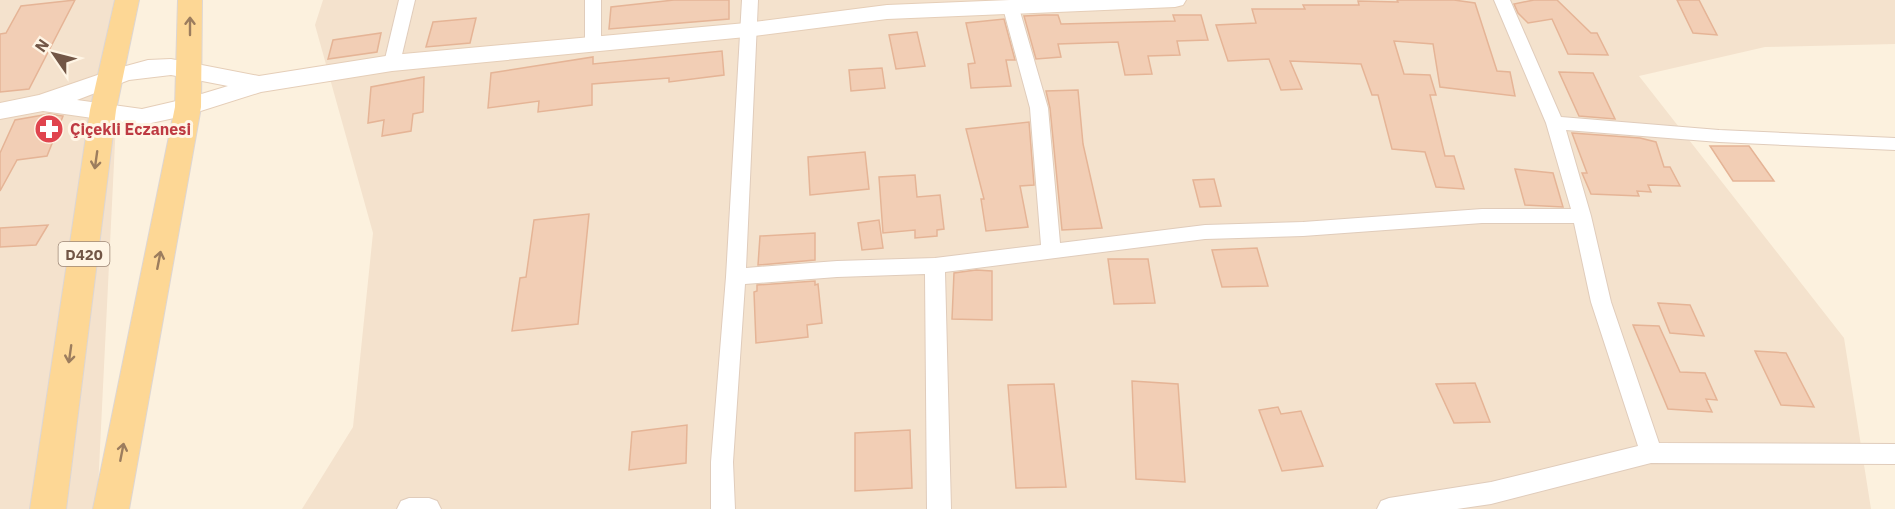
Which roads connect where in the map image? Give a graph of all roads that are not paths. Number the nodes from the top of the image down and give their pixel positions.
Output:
1 (128, 0) edge
2 (190, 0) edge
3 (407, 0) edge
4 (593, 0) edge
5 (750, 0) edge
6 (1174, 0) edge
7 (1502, 0) edge
8 (1121, 2) edge
9 (933, 5) edge
10 (1011, 8) junction
11 (747, 30) junction
12 (593, 42) junction
13 (392, 63) junction
14 (190, 72) junction
15 (110, 79) junction
16 (259, 84) junction
17 (43, 103) junction
18 (188, 107) junction
19 (103, 110) junction
20 (0, 111) edge
21 (1555, 123) junction
22 (1895, 144) edge
23 (1582, 216) junction
24 (1051, 253) junction
25 (935, 266) junction
26 (736, 277) junction
27 (1651, 453) junction
28 (1895, 454) edge
29 (1494, 501) edge
30 (48, 509) edge
31 (111, 509) edge
32 (409, 509) edge
33 (429, 509) edge
34 (723, 509) edge
35 (939, 509) edge
36 (1389, 509) edge

1 - 15 main road, D420
14 -> 2 main road
3 - 13 street
4 - 12 street
5 - 11 street
6 - 8 main road
7 - 21 street
8 - 10 main road
9 - 10 main road
9 - 11 main road
10 - 24 street
11 - 12 main road
11 - 26 street
12 - 13 main road
13 - 16 main road
14 - 15 main road
14 - 16 main road
14 - 18 main road
15 - 17 main road
15 - 19 main road, D420
16 - 18 main road
17 - 19 main road
17 - 20 main road
18 - 19 main road
31 -> 18 main road
19 -> 30 main road, D420
21 - 22 street
21 - 23 street
23 - 24 street
23 - 27 street
24 - 25 street
25 - 26 street
25 - 35 street
26 - 34 street
27 - 28 street
27 - 29 street
29 - 36 street
32 - 33 street

